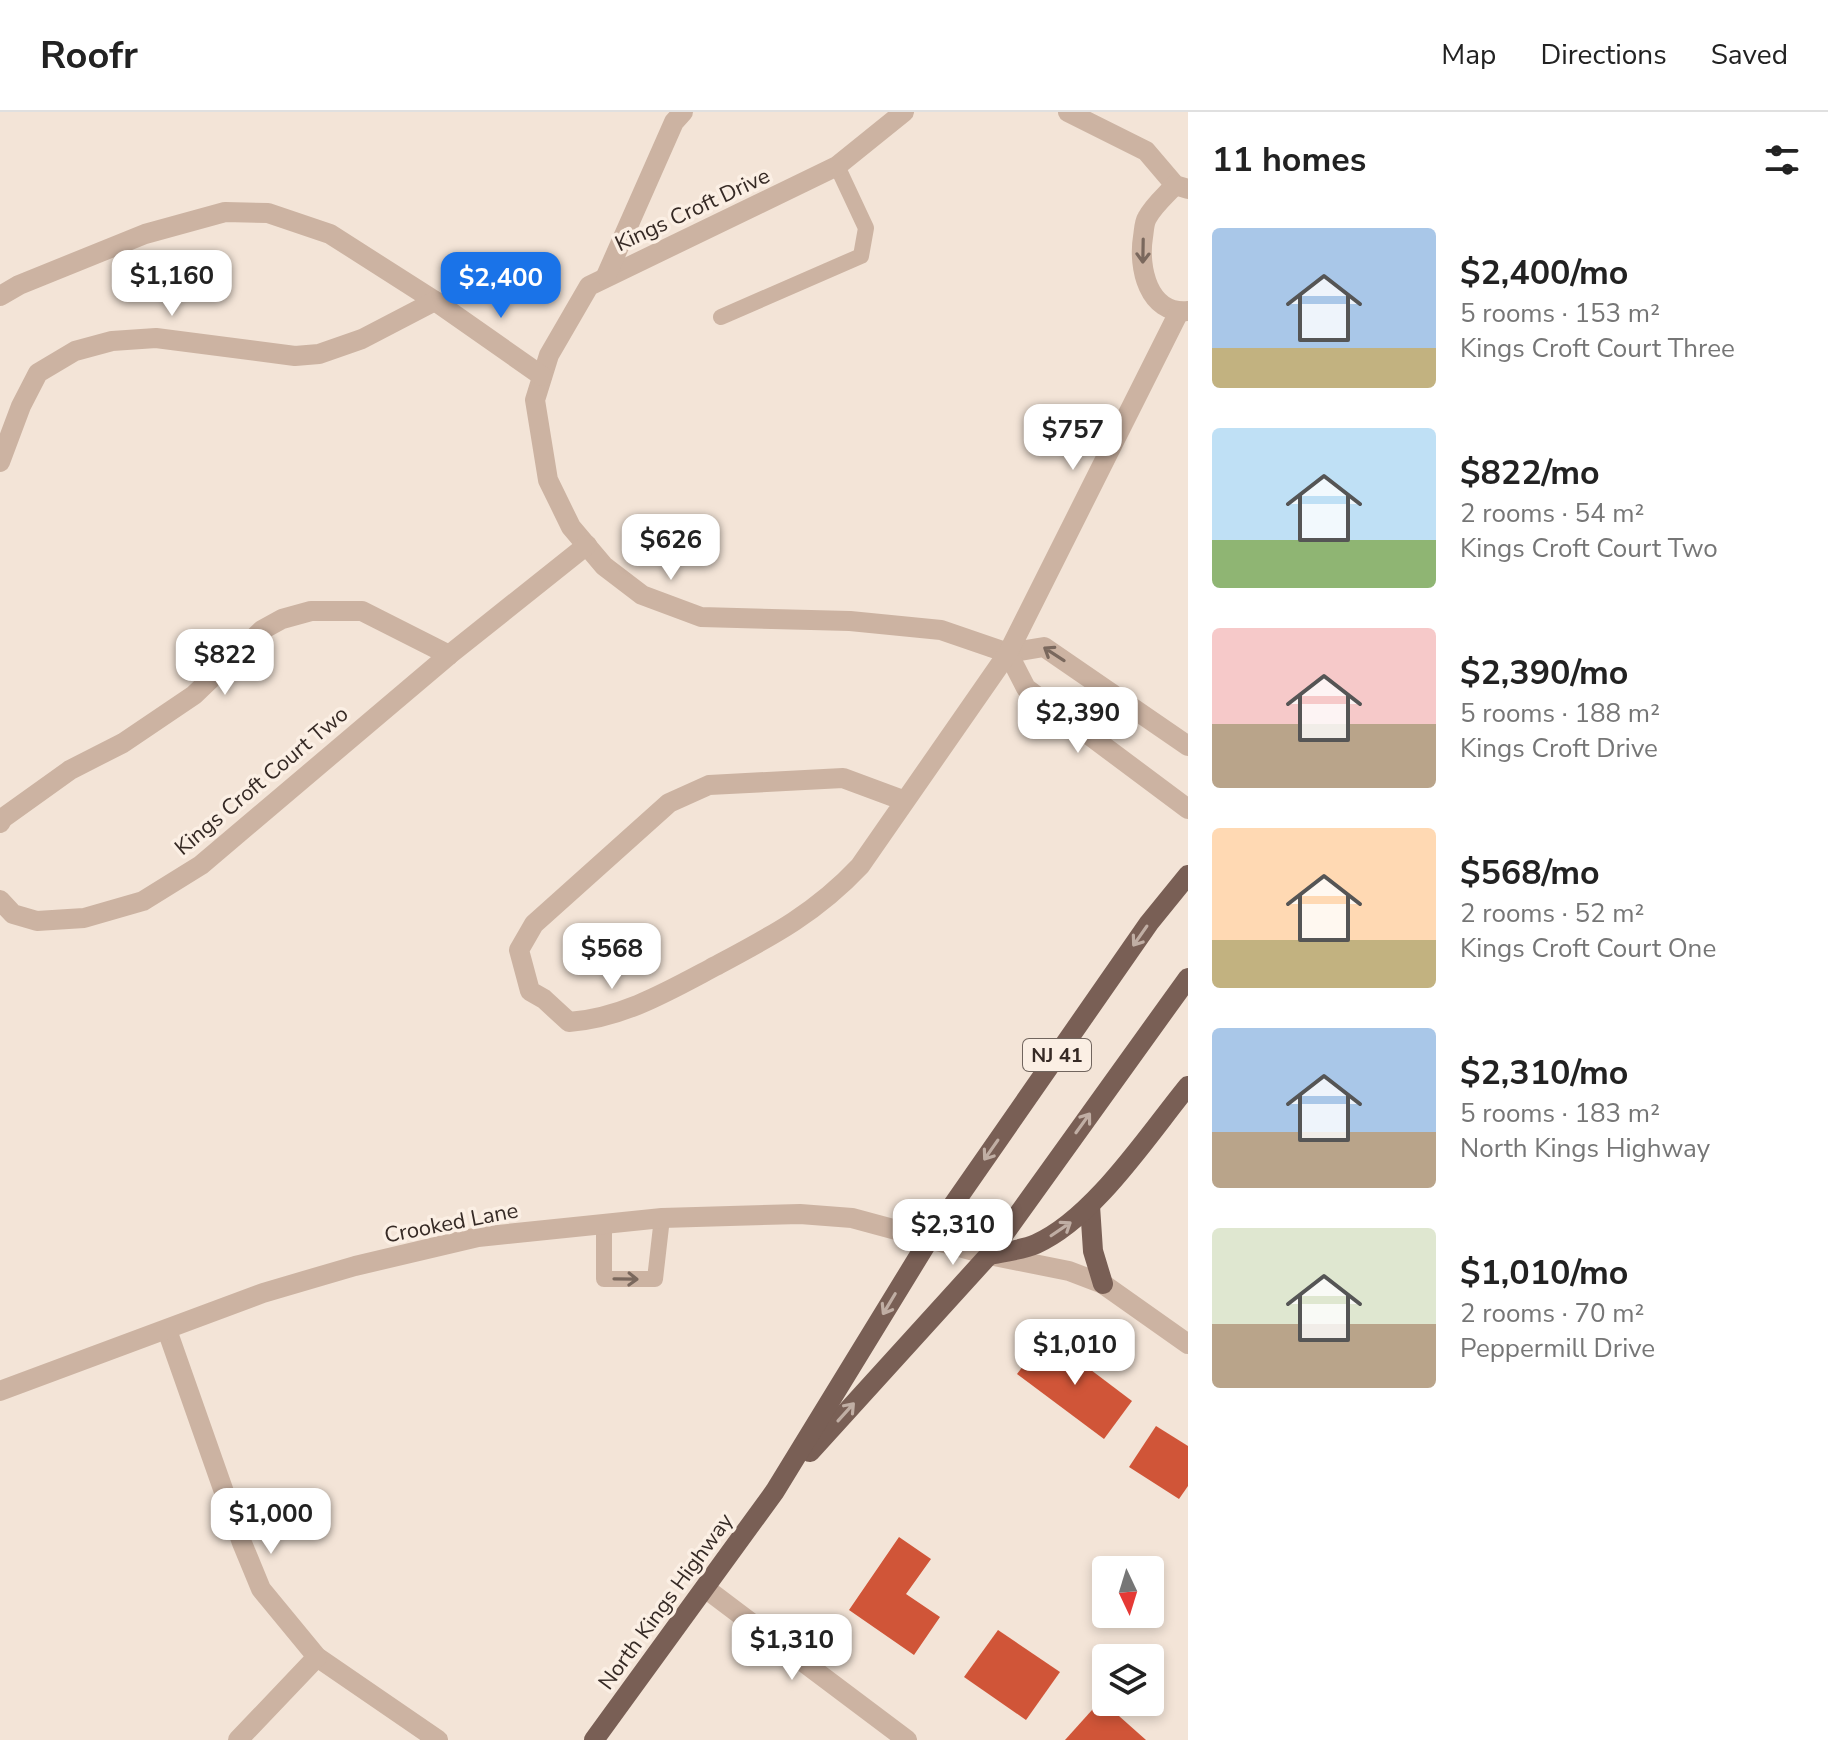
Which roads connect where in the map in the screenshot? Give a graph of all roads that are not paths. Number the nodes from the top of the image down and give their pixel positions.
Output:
1 (683, 112) edge
2 (904, 112) edge
3 (1068, 112) edge
4 (837, 166) junction
5 (1182, 187) edge
6 (606, 276) junction
7 (0, 296) edge
8 (435, 301) junction
9 (1183, 312) edge
10 (721, 317) dead end
11 (542, 376) junction
12 (0, 462) edge
13 (587, 545) junction
14 (1008, 653) junction
15 (449, 655) junction
16 (1188, 746) edge
17 (905, 801) junction
18 (1188, 809) edge
19 (0, 823) edge
20 (1188, 875) edge
21 (0, 900) edge
22 (1188, 978) edge
23 (1188, 1086) edge
24 (1090, 1206) junction
25 (662, 1218) junction
26 (604, 1224) junction
27 (930, 1238) junction
28 (989, 1255) junction
29 (1103, 1284) junction
30 (167, 1330) junction
31 (1188, 1344) edge
32 (0, 1391) edge
33 (775, 1491) junction
34 (705, 1588) junction
35 (317, 1657) junction
36 (238, 1740) edge
37 (438, 1740) edge
38 (594, 1740) edge
39 (907, 1740) edge

1 - 6 street
2 - 4 street, Kings Croft Drive
3 - 5 street
4 - 6 street, Kings Croft Drive
4 - 10 lane
5 -> 9 street
6 - 11 street, Kings Croft Drive
7 - 8 street
8 - 11 street
8 - 12 street
9 - 14 street
11 - 13 street, Kings Croft Drive
13 - 14 street, Kings Croft Drive
13 - 15 street, Kings Croft Court Two
16 -> 14 street, Kings Croft Drive
14 - 17 street
14 - 18 street
15 - 19 street
15 - 21 street, Kings Croft Court Two
17 - 17 street
20 -> 27 main road, North Kings Highway / NJ 41
28 -> 22 main road, North Kings Highway / NJ 41
23 - 24 main road
28 -> 24 main road
24 - 29 main road
25 - 26 street, Crooked Lane
26 -> 25 lane
25 - 27 street, Crooked Lane
26 - 30 street, Crooked Lane
27 - 28 street, Crooked Lane
27 -> 33 main road, North Kings Highway / NJ 41
28 - 29 street, Crooked Lane
33 -> 28 main road, North Kings Highway / NJ 41
29 - 31 street, Crooked Lane
30 - 32 street, Crooked Lane
30 - 35 street
33 - 34 main road, North Kings Highway / NJ 41
34 - 38 main road, North Kings Highway / NJ 41
34 - 39 street
35 - 36 street
35 - 37 street

